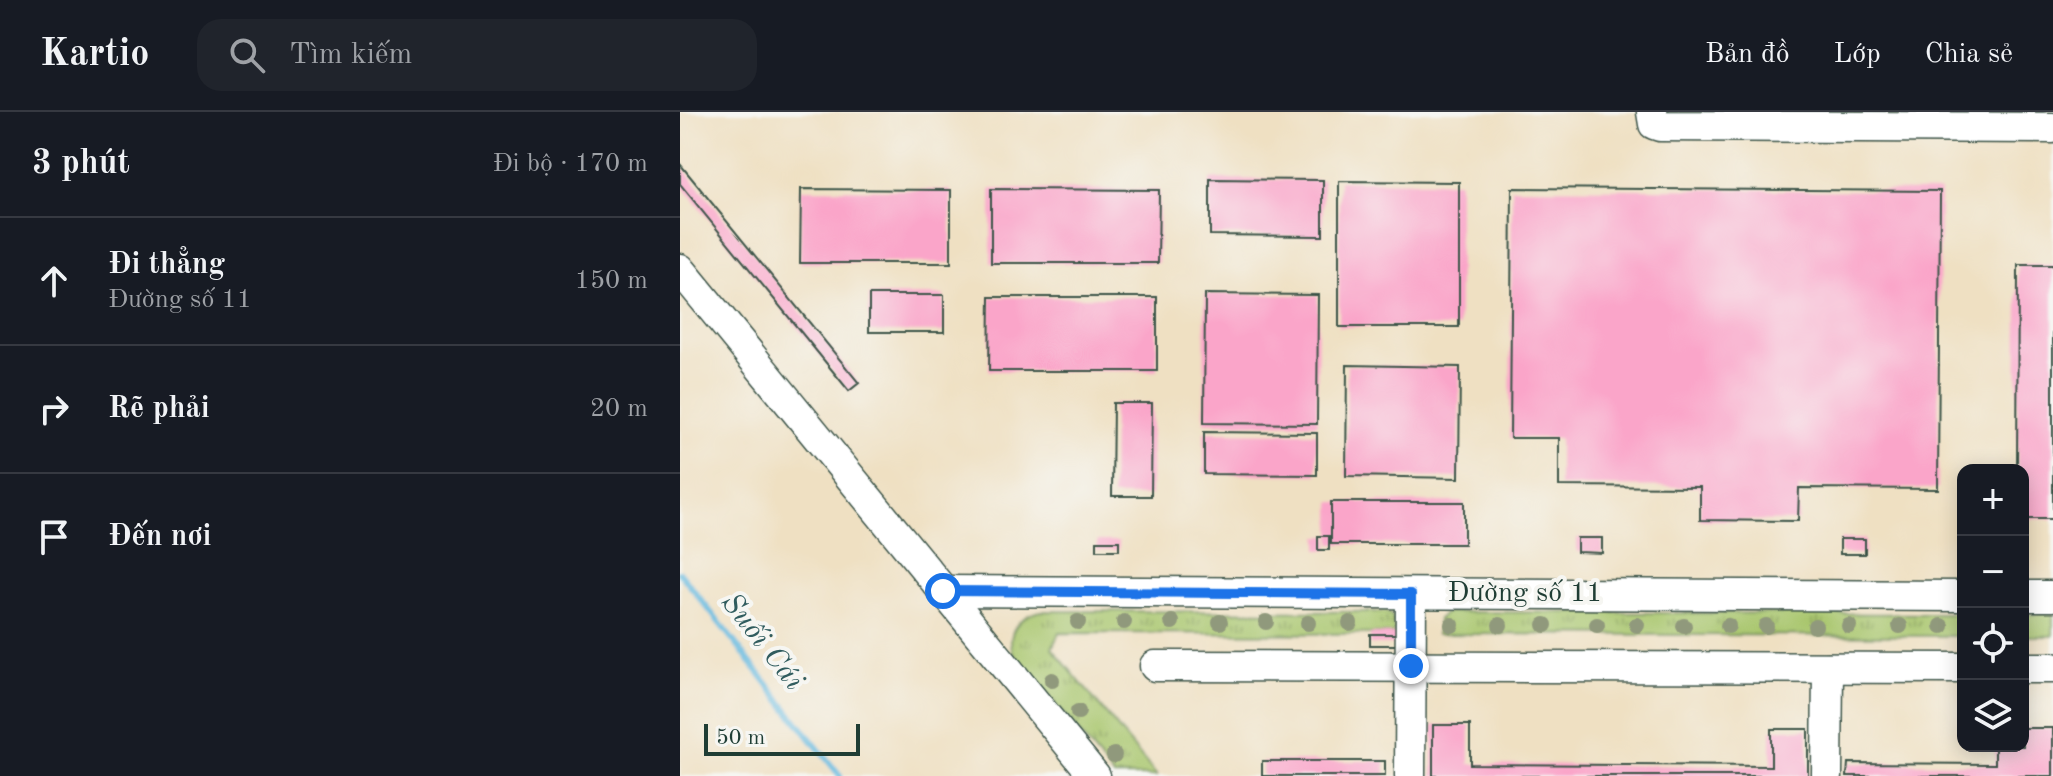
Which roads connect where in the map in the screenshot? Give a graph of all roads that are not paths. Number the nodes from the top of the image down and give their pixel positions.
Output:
1 (1652, 112) edge
2 (2053, 128) edge
3 (680, 269) edge
4 (943, 591) junction
5 (1411, 594) junction
6 (1957, 596) edge
7 (2029, 596) edge
8 (2053, 596) edge
9 (1155, 666) dead end
10 (1411, 666) junction
11 (1828, 668) junction
12 (1957, 668) edge
13 (2029, 668) edge
14 (2053, 668) edge
15 (1095, 776) edge
16 (1410, 776) edge
17 (1827, 776) edge

1 - 2 street
3 - 4 street
4 - 5 street, Đường số 11
4 - 15 street
5 - 6 street, Đường số 11
5 - 10 street
7 - 8 street
9 - 10 street
10 - 11 street
10 - 16 street
11 - 12 street
11 - 17 street
13 - 14 street

